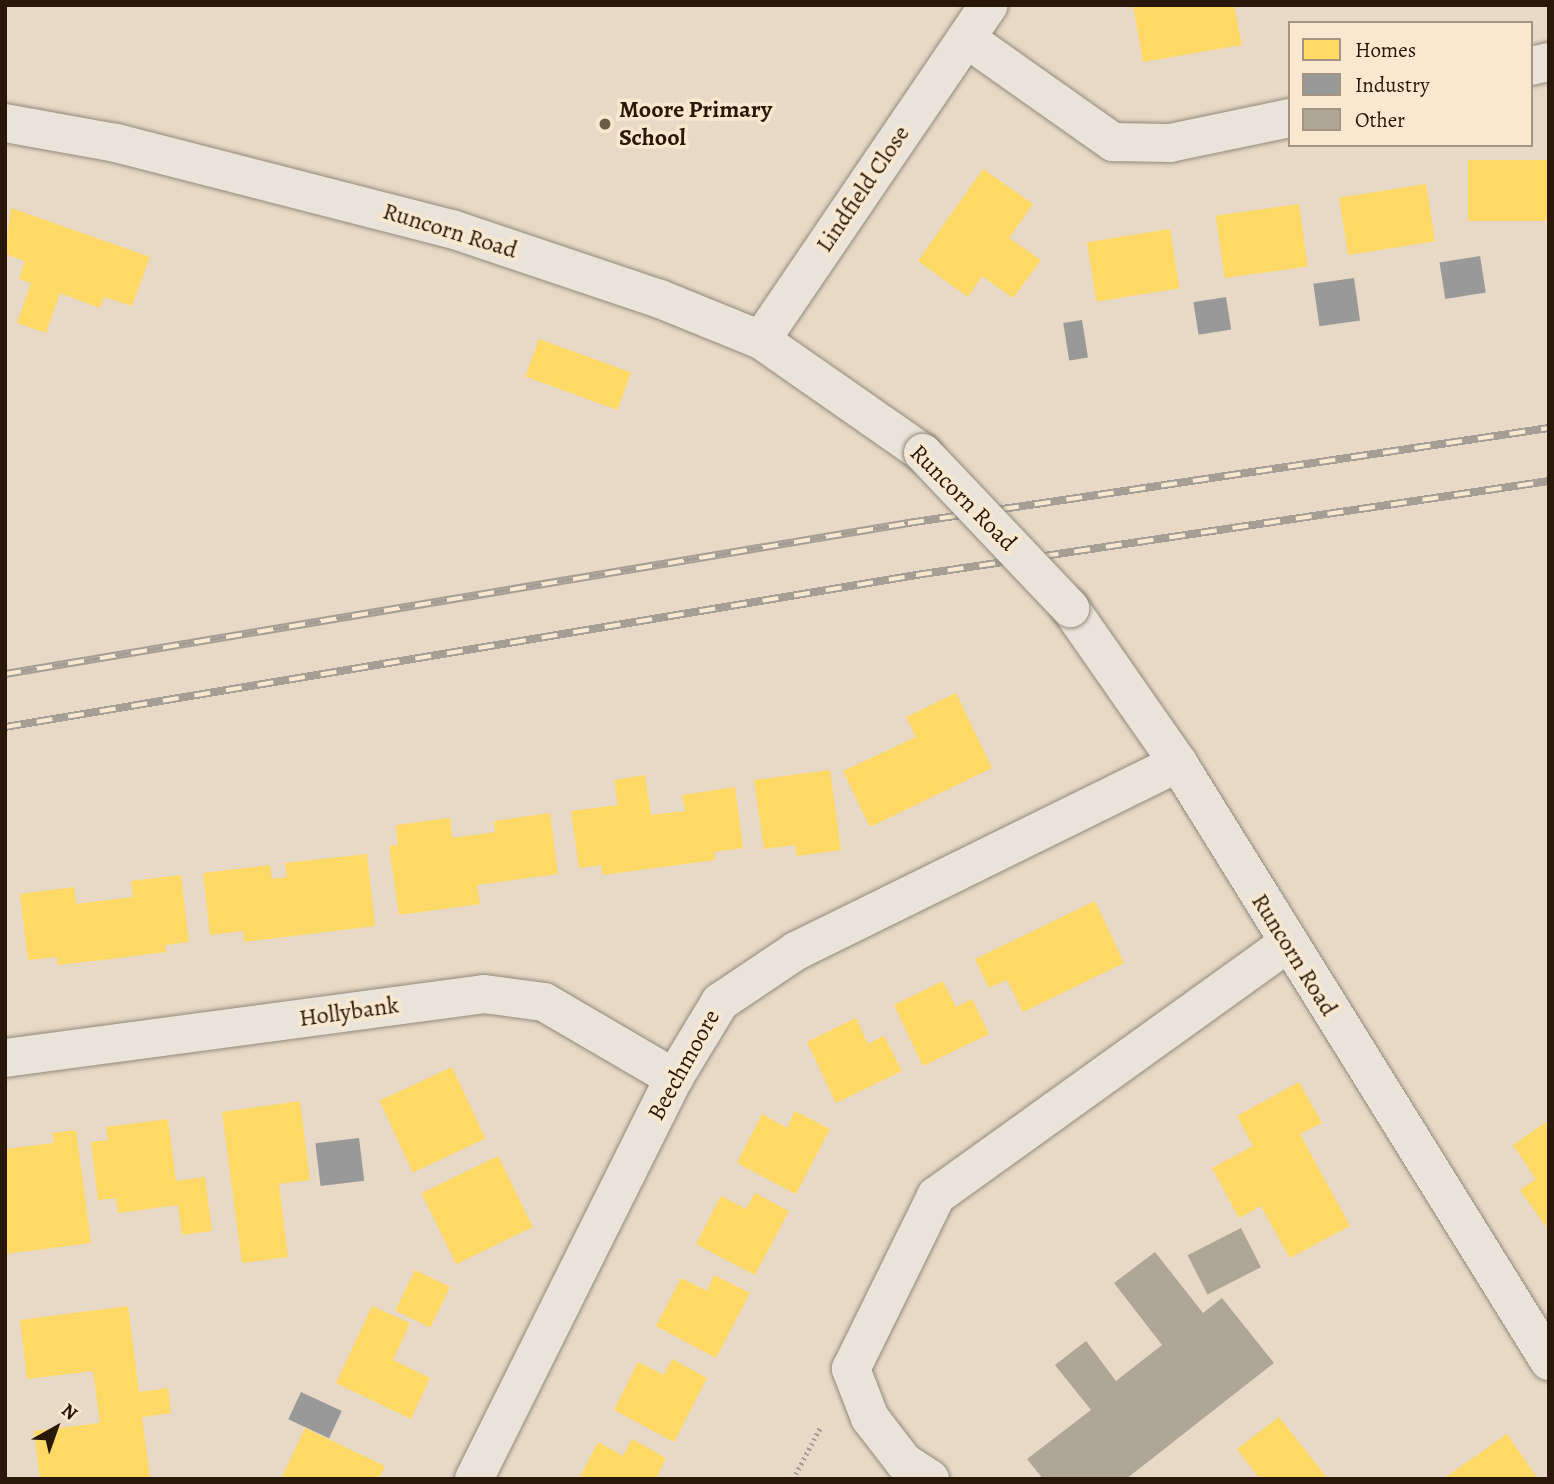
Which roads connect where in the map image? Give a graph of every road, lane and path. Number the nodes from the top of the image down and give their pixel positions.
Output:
1 (989, 5) edge
2 (967, 39) junction
3 (1288, 118) edge
4 (5, 123) edge
5 (761, 340) junction
6 (1178, 763) junction
7 (1287, 944) junction
8 (5, 1058) edge
9 (674, 1079) junction
10 (1549, 1361) edge
11 (474, 1479) edge
12 (930, 1479) edge

1 - 2 street, Lindfield Close
2 - 3 street
2 - 5 street, Lindfield Close
4 - 5 street, Runcorn Road
5 - 6 street, Runcorn Road, bridge
6 - 7 street, Runcorn Road
6 - 9 street, Beechmoore
7 - 10 street, Runcorn Road
7 - 12 street
8 - 9 street, Hollybank
9 - 11 street, Beechmoore

